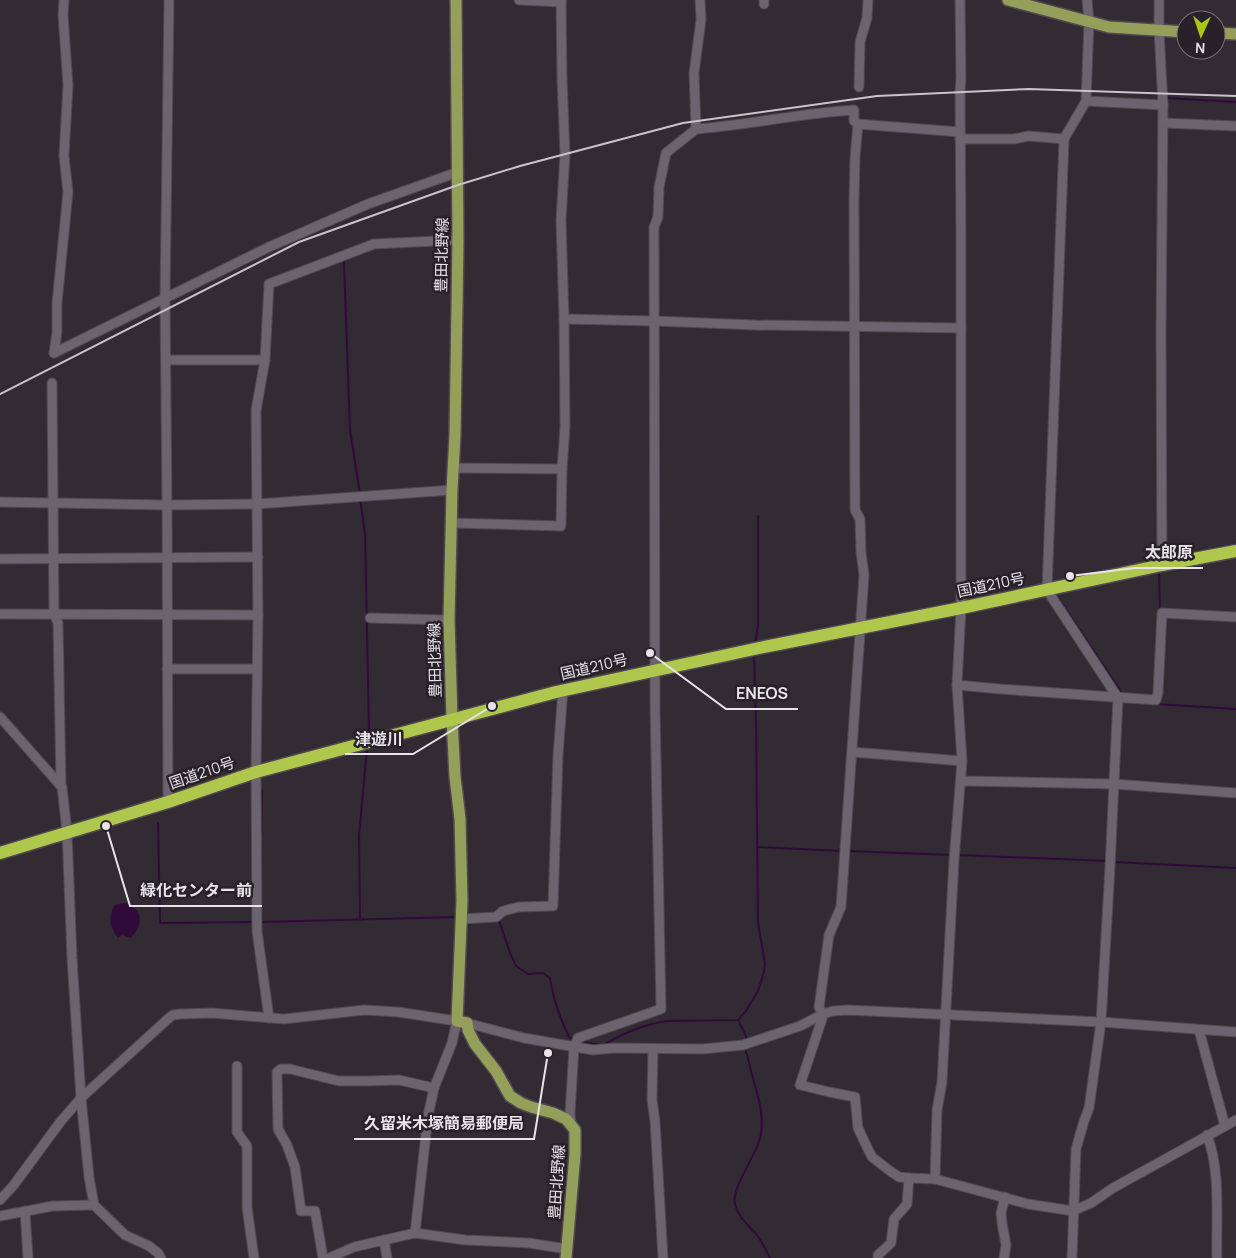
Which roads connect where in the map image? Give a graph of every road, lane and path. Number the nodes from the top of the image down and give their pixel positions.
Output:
1 (64, 0) edge
2 (169, 0) edge
3 (456, 0) edge
4 (519, 0) edge
5 (700, 0) edge
6 (868, 0) edge
7 (960, 0) edge
8 (1008, 0) edge
9 (1087, 0) edge
10 (1159, 0) edge
11 (561, 1) edge
12 (1089, 22) junction
13 (1159, 30) junction
14 (1176, 31) edge
15 (859, 87) dead end
16 (1086, 101) junction
17 (1163, 105) junction
18 (1163, 123) junction
19 (858, 124) junction
20 (1236, 126) edge
21 (696, 129) junction
22 (960, 135) junction
23 (1064, 139) junction
24 (458, 172) junction
25 (458, 240) junction
26 (165, 299) junction
27 (564, 318) junction
28 (655, 321) junction
29 (854, 327) junction
30 (961, 328) junction
31 (166, 360) junction
32 (265, 360) junction
33 (52, 383) dead end
34 (453, 468) junction
35 (562, 469) junction
36 (452, 490) junction
37 (0, 502) edge
38 (52, 502) junction
39 (167, 504) junction
40 (257, 504) junction
41 (451, 523) junction
42 (1236, 551) edge
43 (258, 557) junction
44 (53, 558) junction
45 (167, 558) junction
46 (0, 559) edge
47 (1162, 565) junction
48 (1048, 590) junction
49 (960, 608) junction
50 (0, 614) edge
51 (54, 614) junction
52 (167, 615) junction
53 (258, 615) junction
54 (1236, 617) edge
55 (370, 618) dead end
56 (449, 620) junction
57 (860, 628) junction
58 (167, 669) junction
59 (257, 669) junction
60 (655, 670) junction
61 (957, 685) junction
62 (563, 690) junction
63 (1118, 698) junction
64 (0, 717) edge
65 (452, 719) junction
66 (852, 752) junction
67 (962, 761) junction
68 (256, 772) junction
69 (961, 781) junction
70 (1114, 784) junction
71 (61, 786) junction
72 (1236, 793) edge
73 (168, 802) junction
74 (67, 832) junction
75 (0, 853) edge
76 (462, 919) junction
77 (823, 1014) junction
78 (946, 1015) junction
79 (269, 1018) junction
80 (462, 1022) junction
81 (1100, 1022) junction
82 (1199, 1030) junction
83 (1236, 1032) edge
84 (574, 1047) junction
85 (653, 1049) junction
86 (237, 1066) dead end
87 (434, 1088) junction
88 (81, 1098) junction
89 (1236, 1120) edge
90 (571, 1124) junction
91 (1225, 1126) junction
92 (1207, 1135) junction
93 (909, 1178) junction
94 (934, 1179) junction
95 (1005, 1197) junction
96 (0, 1200) edge
97 (94, 1205) junction
98 (25, 1211) junction
99 (1073, 1211) junction
100 (0, 1216) edge
101 (415, 1233) junction
102 (384, 1240) junction
103 (567, 1254) edge
104 (28, 1258) edge
105 (161, 1258) edge
106 (254, 1258) edge
107 (323, 1258) edge
108 (329, 1258) edge
109 (387, 1258) edge
110 (663, 1258) edge
111 (878, 1258) edge
112 (1004, 1258) edge
113 (1072, 1258) edge
114 (1217, 1258) edge

1 - 26 street
2 - 26 street
3 - 24 main road, 豊田北野線
4 - 11 street
5 - 21 street
6 - 15 street
7 - 22 street
8 - 12 main road
9 - 12 street
10 - 13 street
11 - 27 street
12 - 13 main road
12 - 16 street
13 - 14 main road
13 - 17 street
16 - 17 street
16 - 23 street
17 - 18 street
18 - 20 street
18 - 47 street
19 - 21 street
19 - 22 street
19 - 29 street
21 - 28 street
22 - 23 street
22 - 30 street
23 - 48 street
24 - 25 main road, 豊田北野線
24 - 26 street
25 - 32 street
25 - 34 main road, 豊田北野線
26 - 31 street
27 - 28 street
27 - 35 street
28 - 29 street
28 - 60 street
29 - 30 street
29 - 57 street
30 - 49 street
31 - 32 street
31 - 39 street
32 - 40 street
33 - 38 street
34 - 35 street
34 - 36 main road, 豊田北野線
35 - 41 street
36 - 40 street
36 - 41 main road, 豊田北野線
37 - 38 street
38 - 39 street
38 - 44 street
39 - 40 street
39 - 45 street
40 - 43 street
41 - 56 main road, 豊田北野線
42 - 47 highway, 国道210号
43 - 45 street
43 - 53 street
44 - 45 street
44 - 46 street
44 - 51 street
45 - 52 street
47 - 48 highway, 国道210号
48 - 49 highway, 国道210号
48 - 63 street
49 - 57 highway, 国道210号
49 - 61 street
50 - 51 street
51 - 52 street
51 - 71 street
52 - 53 street
52 - 58 street
53 - 59 street
54 - 63 street
55 - 56 street
56 - 65 main road, 豊田北野線
57 - 60 highway, 国道210号
57 - 66 street
58 - 59 street
58 - 73 street
59 - 68 street
60 - 62 highway, 国道210号
60 - 84 street
61 - 63 street
61 - 67 street
62 - 65 highway, 国道210号
62 - 76 street
63 - 70 street
64 - 71 street
65 - 68 highway, 国道210号
65 - 76 main road, 豊田北野線
66 - 67 street
66 - 77 street
67 - 69 street
68 - 73 highway, 国道210号
68 - 79 street
69 - 70 street
69 - 78 street
70 - 72 street
70 - 81 street
71 - 74 street
73 - 74 highway, 国道210号
74 - 75 highway, 国道210号
74 - 88 street
76 - 80 main road, 豊田北野線
77 - 78 street
77 - 85 street
77 - 93 street
78 - 81 street
78 - 94 street
79 - 80 street
79 - 88 street
80 - 84 street
80 - 87 street
80 - 90 main road, 豊田北野線
81 - 82 street
81 - 99 street
82 - 83 street
82 - 91 street
84 - 85 street
84 - 90 street
85 - 110 street
86 - 106 street
87 - 101 street
87 - 107 street
88 - 96 street
88 - 97 street
89 - 91 street
90 - 103 main road, 豊田北野線
91 - 92 street
92 - 99 street
92 - 114 street
93 - 94 street
93 - 111 street
94 - 95 street
95 - 99 street
95 - 112 street
97 - 98 street
97 - 105 street
98 - 100 street
98 - 104 street
99 - 113 street
101 - 102 street
101 - 103 street
102 - 108 street
102 - 109 street

